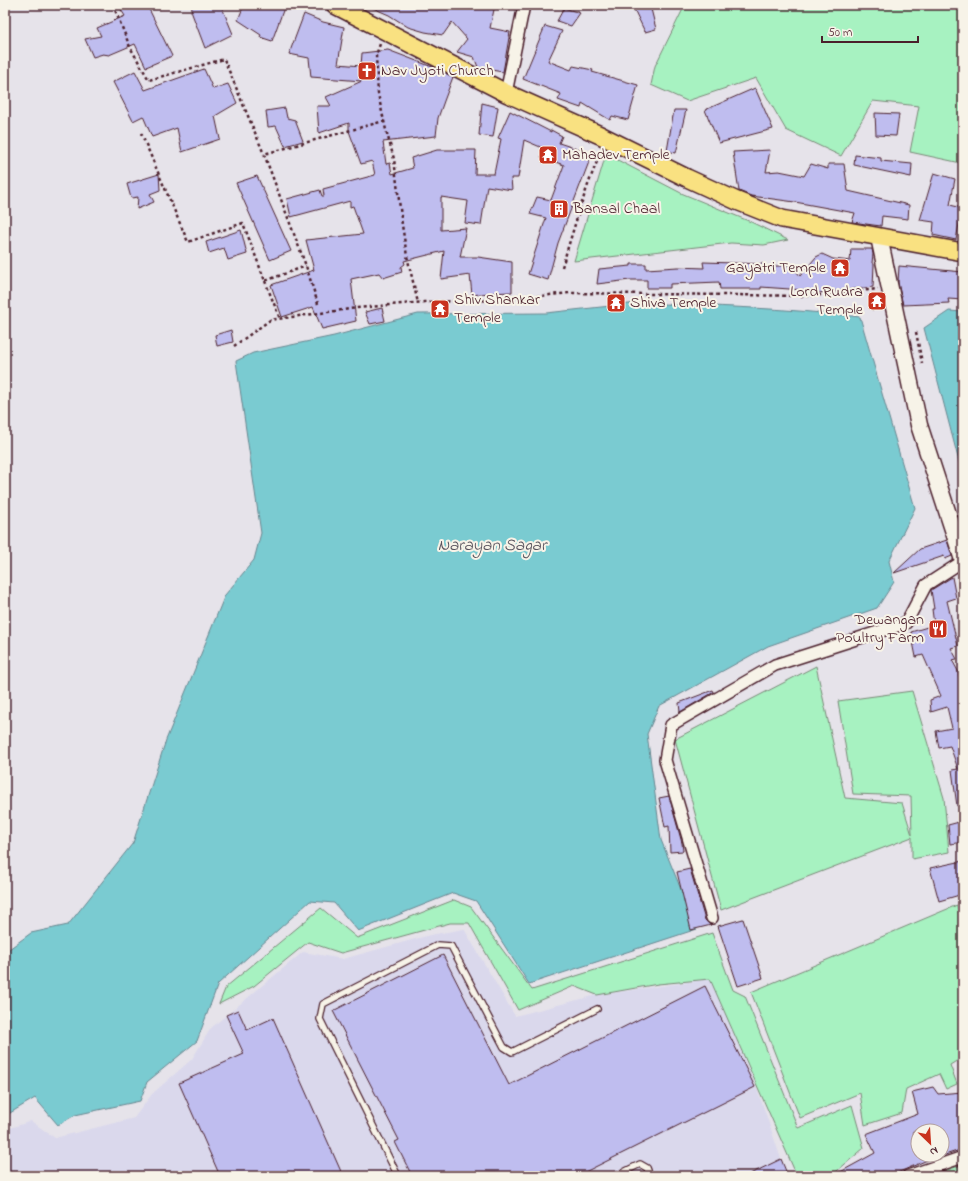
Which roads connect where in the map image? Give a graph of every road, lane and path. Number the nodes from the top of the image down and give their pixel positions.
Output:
1 (113, 5) edge
2 (335, 5) edge
3 (524, 5) edge
4 (384, 30) junction
5 (506, 93) junction
6 (384, 121) junction
7 (142, 133) dead end
8 (607, 139) junction
9 (264, 154) junction
10 (879, 237) junction
11 (963, 252) edge
12 (306, 266) junction
13 (562, 268) dead end
14 (265, 281) junction
15 (890, 288) junction
16 (418, 303) junction
17 (318, 304) dead end
18 (280, 319) junction
19 (234, 346) dead end
20 (963, 560) edge
21 (712, 918) dead end
22 (597, 1009) dead end
23 (963, 1157) edge
24 (398, 1176) edge
25 (616, 1176) edge
26 (650, 1176) edge
27 (908, 1176) edge

1 - 9 path
2 - 4 main road
3 - 5 street
4 - 5 main road
4 - 6 path
5 - 8 main road
6 - 9 path
6 - 16 path
7 - 14 path
8 - 10 main road
8 - 13 path
9 - 12 path
10 - 11 main road
10 - 15 main road
12 - 14 path
12 - 17 path
14 - 18 path
15 - 16 path
15 - 20 main road
16 - 18 path
18 - 19 path
20 - 21 street
22 - 24 lane
23 - 27 street
25 - 26 lane

